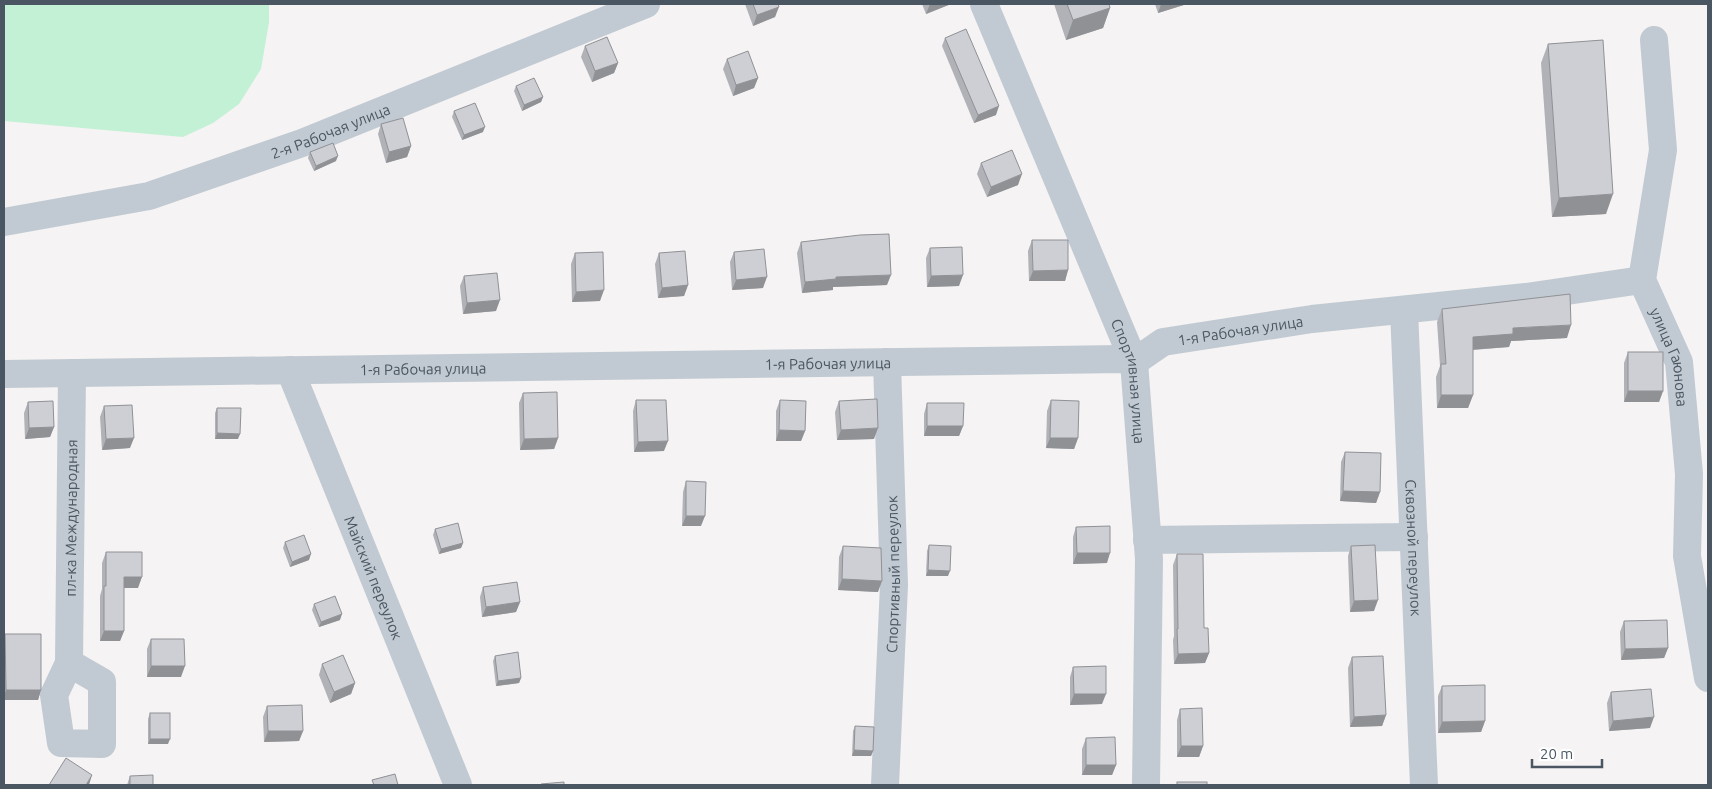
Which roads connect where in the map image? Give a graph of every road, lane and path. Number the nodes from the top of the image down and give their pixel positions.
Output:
1 (646, 4) edge
2 (984, 4) edge
3 (1654, 40) dead end
4 (4, 222) edge
5 (1642, 280) junction
6 (1404, 310) junction
7 (887, 362) junction
8 (1134, 362) junction
9 (290, 370) junction
10 (72, 373) junction
11 (4, 374) edge
12 (1414, 537) junction
13 (1147, 540) junction
14 (69, 663) dead end
15 (1708, 678) edge
16 (458, 785) edge
17 (885, 785) edge
18 (1146, 785) edge
19 (1424, 785) edge

1 - 4 street, 2-я Рабочая улица
2 - 8 street, Спортивная улица
3 - 5 street
5 - 6 street, 1-я Рабочая улица
5 - 15 street, улица Гаюнова
6 - 8 street, 1-я Рабочая улица
6 - 12 street, Сквозной переулок
7 - 8 street, 1-я Рабочая улица
7 - 9 street, 1-я Рабочая улица
7 - 17 street, Спортивный переулок
8 - 13 street, Спортивная улица
9 - 10 street, 1-я Рабочая улица
9 - 16 street, Майский переулок
10 - 11 street, 1-я Рабочая улица
10 - 14 street, пл-ка Международная
12 - 13 street
12 - 19 street, Сквозной переулок
13 - 18 street, Спортивная улица

